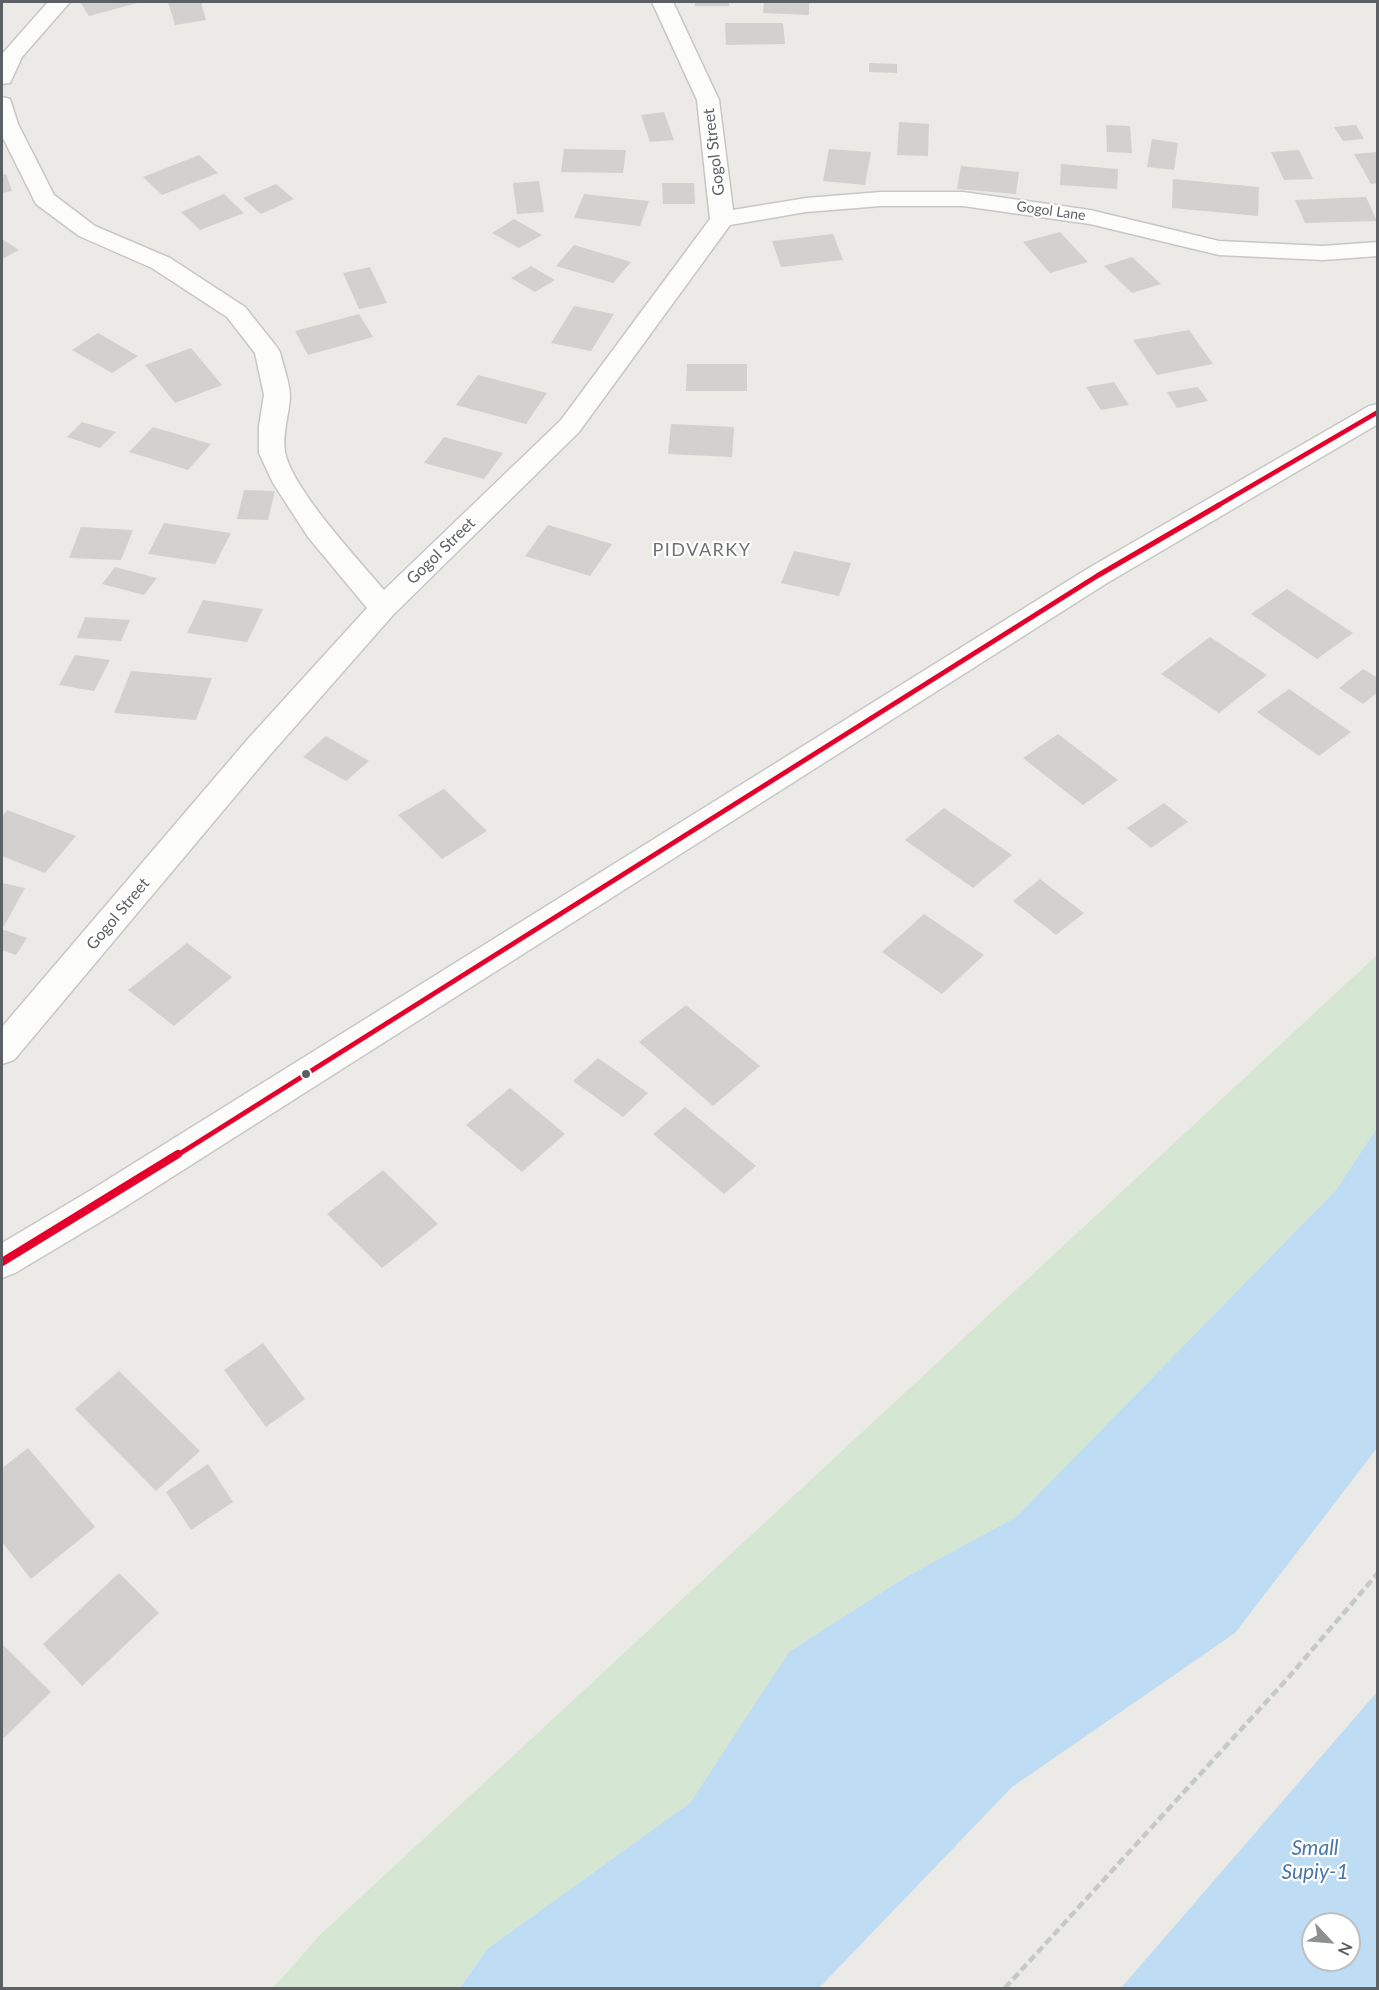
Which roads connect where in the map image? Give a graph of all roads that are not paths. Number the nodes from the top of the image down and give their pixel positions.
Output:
1 (59, 2) edge
2 (662, 2) edge
3 (2, 78) edge
4 (2, 104) edge
5 (722, 219) junction
6 (1377, 249) edge
7 (1377, 412) edge
8 (383, 608) junction
9 (2, 1050) edge
10 (2, 1262) edge

1 - 3 street
2 - 5 street, Gogol Street
4 - 8 street
5 - 6 street, Gogol Lane
5 - 8 street, Gogol Street
7 - 10 street
8 - 9 street, Gogol Street

